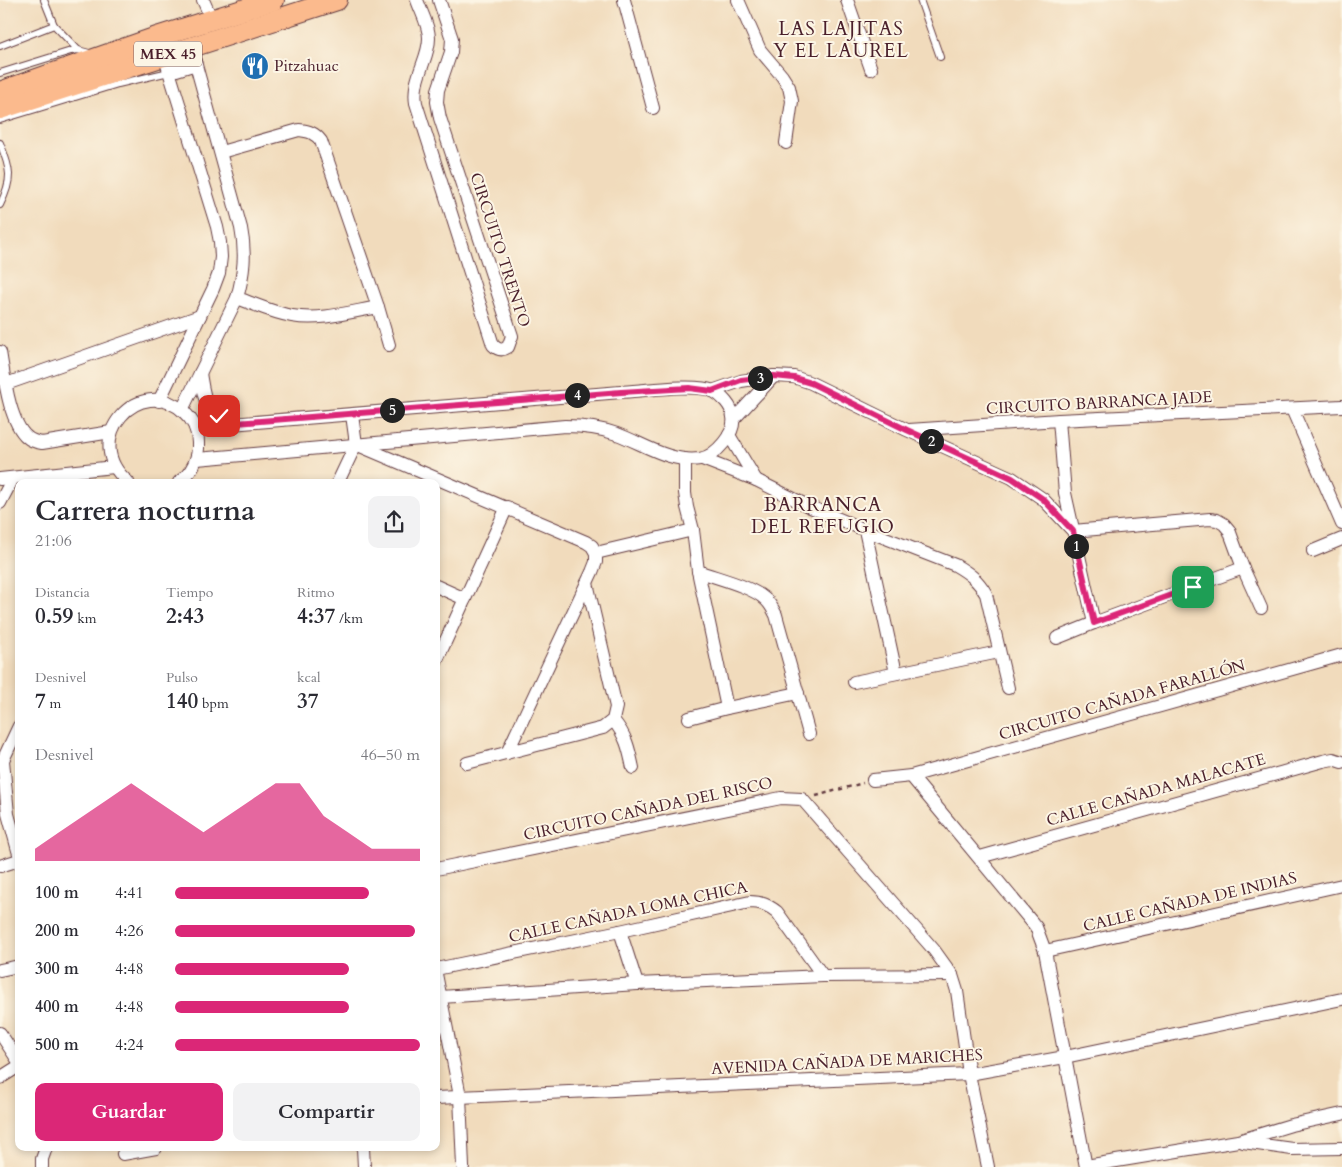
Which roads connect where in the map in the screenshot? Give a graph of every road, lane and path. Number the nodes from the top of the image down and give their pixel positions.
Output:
1 (44, 0) edge
2 (203, 0) edge
3 (274, 0) edge
4 (337, 0) edge
5 (416, 0) edge
6 (439, 0) edge
7 (624, 0) edge
8 (738, 0) edge
9 (847, 0) edge
10 (920, 0) edge
11 (212, 20) junction
12 (54, 25) junction
13 (0, 46) edge
14 (78, 50) junction
15 (194, 56) junction
16 (101, 57) junction
17 (940, 57) dead end
18 (167, 63) junction
19 (421, 68) junction
20 (871, 70) dead end
21 (0, 73) edge
22 (444, 73) junction
23 (0, 92) edge
24 (652, 108) dead end
25 (0, 109) edge
26 (440, 118) junction
27 (0, 120) edge
28 (421, 124) junction
29 (786, 143) dead end
30 (0, 144) edge
31 (221, 152) junction
32 (0, 206) edge
33 (478, 237) junction
34 (461, 242) junction
35 (236, 298) junction
36 (378, 307) junction
37 (200, 316) junction
38 (389, 345) dead end
39 (0, 352) edge
40 (200, 373) junction
41 (774, 376) junction
42 (6, 384) junction
43 (712, 391) junction
44 (159, 401) junction
45 (1342, 406) edge
46 (1292, 409) junction
47 (182, 410) junction
48 (352, 415) junction
49 (734, 419) junction
50 (1059, 420) junction
51 (236, 423) junction
52 (195, 427) junction
53 (907, 430) junction
54 (111, 432) junction
55 (729, 435) junction
56 (356, 444) junction
57 (197, 459) junction
58 (685, 459) junction
59 (702, 459) junction
60 (114, 467) junction
61 (6, 478) edge
62 (124, 479) edge
63 (182, 479) edge
64 (339, 479) edge
65 (440, 479) edge
66 (440, 479) edge
67 (756, 480) junction
68 (1065, 492) junction
69 (1043, 499) junction
70 (0, 503) edge
71 (507, 507) junction
72 (1342, 524) edge
73 (693, 530) junction
74 (865, 530) junction
75 (1073, 531) junction
76 (1342, 539) edge
77 (1313, 551) dead end
78 (596, 553) junction
79 (1243, 568) junction
80 (698, 571) junction
81 (587, 583) junction
82 (440, 588) edge
83 (465, 599) junction
84 (1261, 608) dead end
85 (1094, 623) junction
86 (1058, 638) dead end
87 (999, 652) junction
88 (440, 653) edge
89 (1342, 655) edge
90 (896, 673) junction
91 (854, 682) dead end
92 (1008, 688) dead end
93 (798, 693) junction
94 (727, 708) junction
95 (689, 718) dead end
96 (613, 720) junction
97 (15, 734) edge
98 (809, 734) dead end
99 (508, 753) junction
100 (1, 761) edge
101 (1342, 762) edge
102 (466, 763) dead end
103 (633, 768) dead end
104 (911, 776) junction
105 (873, 780) joint
106 (802, 800) junction
107 (15, 839) edge
108 (980, 857) junction
109 (15, 861) edge
110 (0, 866) edge
111 (440, 868) edge
112 (1342, 884) edge
113 (620, 931) junction
114 (1045, 951) junction
115 (15, 967) edge
116 (440, 968) edge
117 (0, 970) edge
118 (952, 975) junction
119 (823, 976) junction
120 (637, 984) junction
121 (440, 992) edge
122 (441, 997) junction
123 (1342, 999) edge
124 (0, 1033) edge
125 (15, 1057) edge
126 (1065, 1057) junction
127 (15, 1067) edge
128 (970, 1074) junction
129 (0, 1078) edge
130 (460, 1096) junction
131 (440, 1098) edge
132 (1342, 1114) edge
133 (1238, 1141) junction
134 (1342, 1148) edge
135 (45, 1151) edge
136 (144, 1151) edge
137 (363, 1151) edge
138 (123, 1156) edge
139 (42, 1167) edge
140 (364, 1167) edge
141 (463, 1167) edge
142 (988, 1167) edge
143 (1086, 1167) edge

1 - 12 lane
2 - 11 street
3 - 11 main road, MEX 45
4 - 15 main road, MEX 45
5 - 19 street, CIRCUITO TRENTO
6 - 22 street, CIRCUITO TRENTO
7 - 24 street
8 - 29 street
9 - 20 street
10 - 17 lane
11 - 16 main road, MEX 45
12 - 13 lane
12 - 14 lane
14 - 16 lane
14 - 21 lane
15 - 18 main road, MEX 45
15 - 31 street
16 - 23 main road, MEX 45
18 - 25 main road, MEX 45
18 - 27 lane
18 - 37 street
19 - 22 street
19 - 28 street, CIRCUITO TRENTO
22 - 26 street, CIRCUITO TRENTO
26 - 28 street
26 - 33 street, CIRCUITO TRENTO
28 - 34 street, CIRCUITO TRENTO
30 - 32 lane
31 - 35 street
31 - 36 street
33 - 34 street
33 - 34 street, CIRCUITO TRENTO
35 - 36 street
35 - 40 street
36 - 38 street
37 - 42 street
37 - 44 street
39 - 42 street
40 - 47 street
40 - 51 street
41 - 43 street
41 - 49 street
41 - 53 street
42 - 54 street
43 - 48 street
43 - 49 street
44 - 47 street
44 - 54 street
45 - 46 street, CIRCUITO BARRANCA JADE
46 - 50 street, CIRCUITO BARRANCA JADE
46 - 72 street
47 - 52 street
48 - 51 street
48 - 56 street
49 - 55 street
50 - 53 street, CIRCUITO BARRANCA JADE
50 - 68 street
51 - 52 street
52 - 57 street
53 - 69 street
54 - 60 street
55 - 59 street
55 - 67 street
56 - 57 street
56 - 58 street
56 - 64 street
56 - 65 street
57 - 63 street
58 - 59 street
58 - 73 street
59 - 67 street
60 - 61 street
60 - 62 street
61 - 70 street
66 - 71 street
67 - 74 street
68 - 69 street
68 - 75 street
69 - 75 street
71 - 78 street
71 - 83 street
73 - 78 street
73 - 80 street
74 - 87 street
74 - 90 street
75 - 79 street
75 - 85 street
76 - 77 street
78 - 81 street
79 - 84 street
79 - 85 street
80 - 93 street
80 - 94 street
81 - 96 street
81 - 99 street
82 - 83 street
83 - 88 street
85 - 86 street
87 - 90 street
87 - 92 street
89 - 104 street, CIRCUITO CAÑADA FARALLÓN
90 - 91 street
93 - 94 street
93 - 98 street
94 - 95 street
96 - 99 street
96 - 103 street
97 - 100 street
99 - 102 street
100 - 107 street
101 - 108 street, CALLE CAÑADA MALACATE
104 - 105 street, CIRCUITO CAÑADA FARALLÓN
104 - 108 street
105 - 106 path
106 - 111 street, CIRCUITO CAÑADA DEL RISCO
106 - 118 street
108 - 114 street
109 - 110 street
112 - 114 street, CALLE CAÑADA DE INDIAS
113 - 116 street, CALLE CAÑADA LOMA CHICA
113 - 119 street, CALLE CAÑADA LOMA CHICA
113 - 120 street
114 - 126 street
115 - 117 street
118 - 119 street
118 - 128 street
119 - 120 street
120 - 122 street
121 - 122 street
122 - 130 street
123 - 126 street, AVENIDA CAÑADA DE MARICHES
124 - 125 street
126 - 128 street, AVENIDA CAÑADA DE MARICHES
126 - 143 street
127 - 129 street
128 - 130 street, AVENIDA CAÑADA DE MARICHES
128 - 142 street
130 - 131 street, AVENIDA CAÑADA DE MARICHES
130 - 141 street
132 - 133 street
133 - 134 street
133 - 143 street
135 - 139 street
136 - 138 street
137 - 140 street

